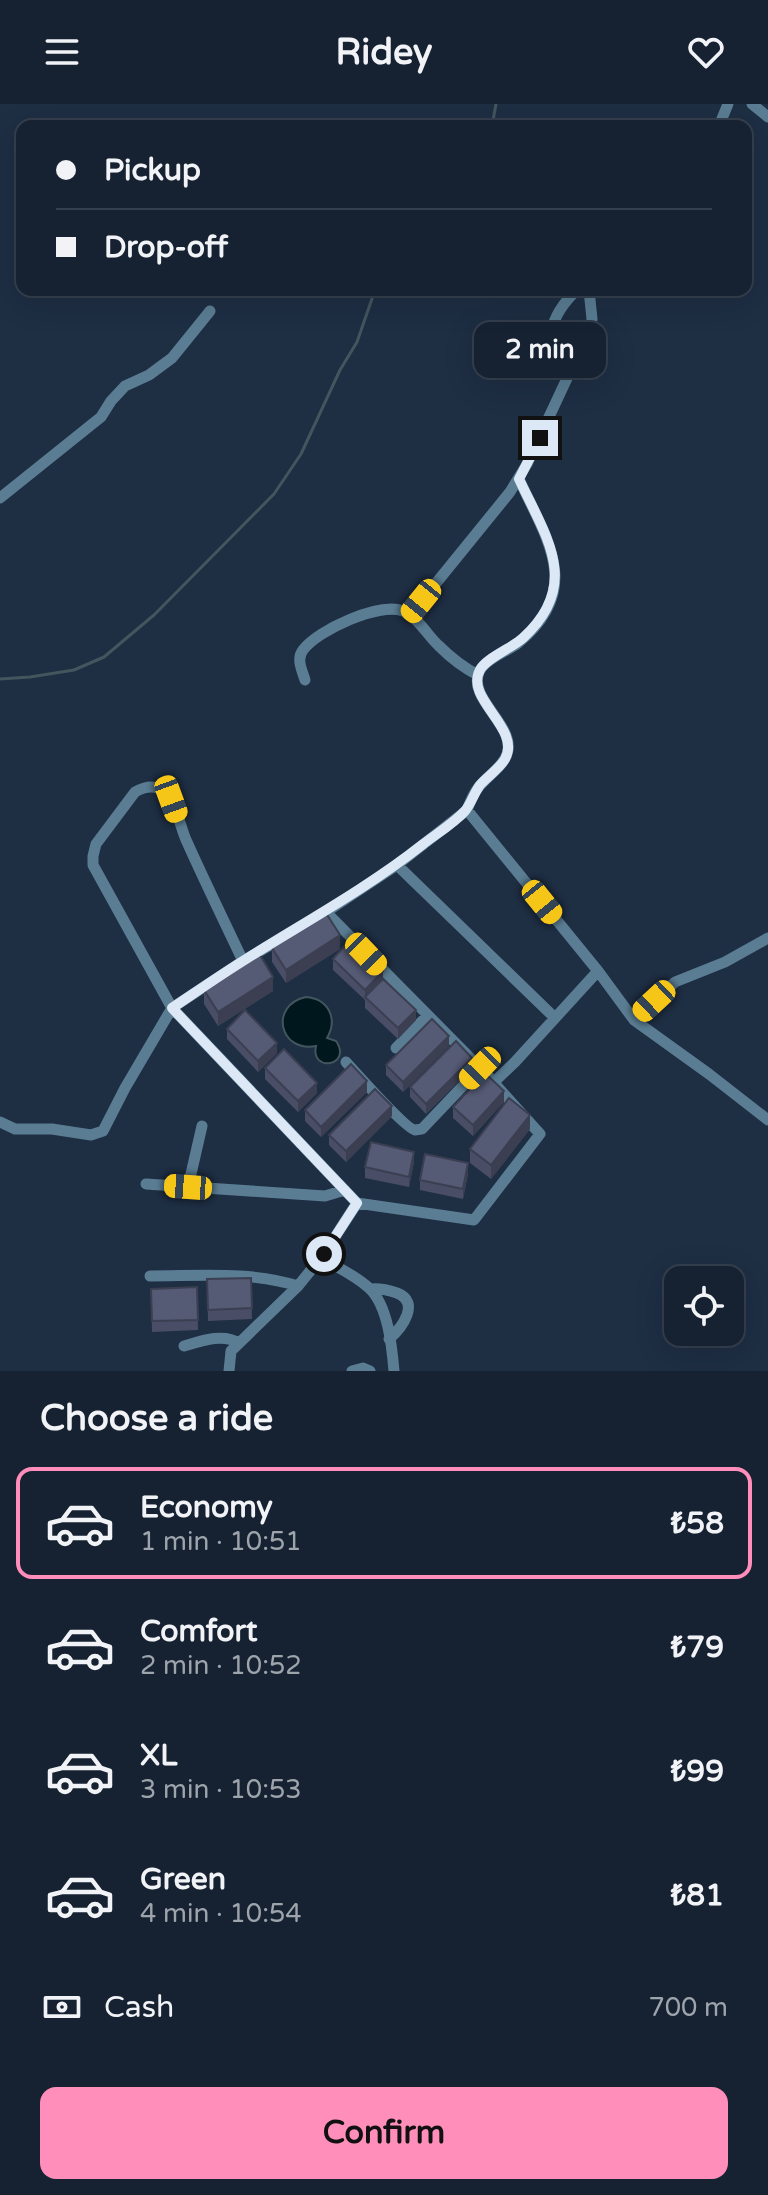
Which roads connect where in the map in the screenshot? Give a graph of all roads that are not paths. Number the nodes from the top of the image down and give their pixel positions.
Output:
1 (752, 104) edge
2 (768, 117) edge
3 (572, 296) edge
4 (590, 296) edge
5 (210, 311) dead end
6 (570, 372) junction
7 (519, 479) junction
8 (0, 498) edge
9 (411, 614) junction
10 (478, 675) junction
11 (305, 680) dead end
12 (467, 810) junction
13 (397, 865) junction
14 (326, 912) junction
15 (768, 938) edge
16 (243, 961) junction
17 (598, 971) junction
18 (172, 1008) junction
19 (427, 1016) junction
20 (555, 1018) junction
21 (634, 1020) junction
22 (396, 1048) dead end
23 (346, 1062) dead end
24 (480, 1068) junction
25 (494, 1082) junction
26 (768, 1120) edge
27 (0, 1122) edge
28 (202, 1126) dead end
29 (146, 1184) dead end
30 (188, 1187) junction
31 (345, 1190) junction
32 (357, 1203) junction
33 (321, 1258) junction
34 (150, 1276) dead end
35 (298, 1286) junction
36 (371, 1289) junction
37 (389, 1339) junction
38 (239, 1343) junction
39 (184, 1346) dead end
40 (229, 1371) edge
41 (352, 1371) edge
42 (370, 1371) edge
43 (394, 1371) edge

1 - 2 street
3 - 6 street
4 - 6 street
5 - 8 street
6 - 7 street
7 - 9 street
7 - 10 street
9 - 10 street
9 - 11 street
10 - 12 street
12 - 13 street
12 - 17 street
13 - 14 street
13 - 20 street
14 - 16 street
14 - 19 street
15 - 21 street
16 - 18 street
16 - 18 street
17 - 20 street
17 - 21 street
18 - 27 street
18 - 31 street
19 - 22 street
19 - 24 street
20 - 25 street
21 - 26 street
23 - 24 street
24 - 25 street
25 - 32 street
28 - 30 street
29 - 30 street
30 - 31 street
31 - 32 street
32 - 33 street
33 - 35 street
33 - 36 street
34 - 35 street
35 - 38 street
36 - 37 street
36 - 37 street
37 - 43 street
38 - 39 street
38 - 40 street
41 - 42 street

